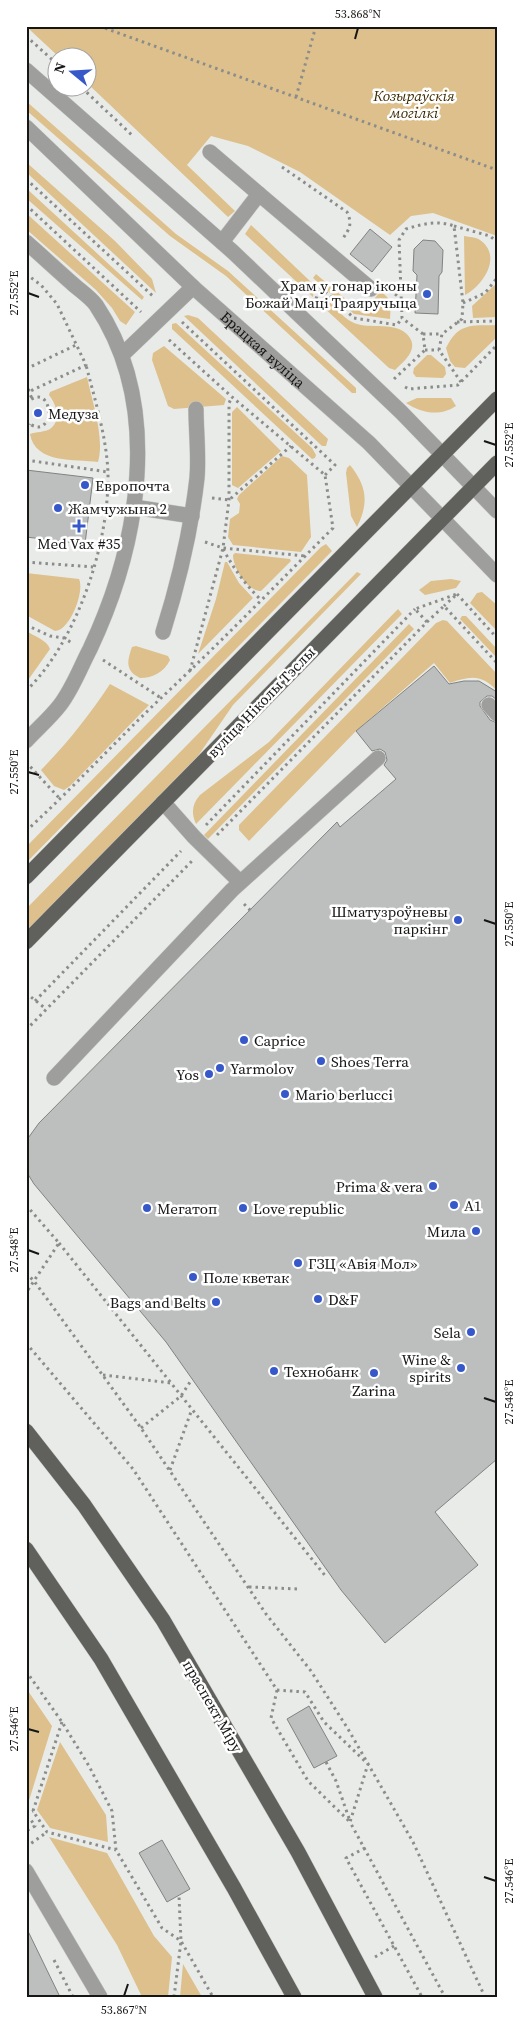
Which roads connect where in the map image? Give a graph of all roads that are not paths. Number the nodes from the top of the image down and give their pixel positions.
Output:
1 (26, 70) edge
2 (26, 127) edge
3 (210, 152) dead end
4 (260, 194) junction
5 (26, 242) edge
6 (222, 242) junction
7 (193, 287) junction
8 (371, 289) dead end
9 (122, 355) junction
10 (497, 399) edge
11 (196, 409) dead end
12 (442, 454) junction
13 (497, 463) edge
14 (411, 486) junction
15 (474, 487) junction
16 (134, 507) junction
17 (497, 511) edge
18 (192, 516) junction
19 (442, 519) junction
20 (497, 575) edge
21 (163, 632) dead end
22 (26, 741) edge
23 (378, 758) dead end
24 (164, 802) junction
25 (26, 877) edge
26 (240, 882) junction
27 (26, 942) edge
28 (54, 1078) dead end
29 (26, 1431) edge
30 (26, 1550) edge
31 (26, 1871) edge
32 (100, 1997) edge
33 (294, 1997) edge
34 (375, 1997) edge

1 - 6 street
2 - 7 street, Брацкая вуліца
3 - 4 street
4 - 6 street
4 - 8 street
5 - 9 street
6 - 12 street
7 - 9 street
7 - 14 street, Брацкая вуліца
9 - 16 street
10 - 12 main road
11 - 18 street
12 - 14 main road
12 - 15 street
13 - 15 main road, вуліца Ніколы Тэслы
14 - 19 street, Брацкая вуліца
14 - 25 main road
15 - 17 street
15 - 19 main road, вуліца Ніколы Тэслы
16 - 18 street
16 - 22 street
18 - 21 street
19 - 20 street, Брацкая вуліца
19 - 24 main road, вуліца Ніколы Тэслы
23 - 26 street
24 - 26 street
24 - 27 main road, вуліца Ніколы Тэслы
26 - 28 street
29 - 34 main road, праспект Міру
30 - 33 main road
31 - 32 street

